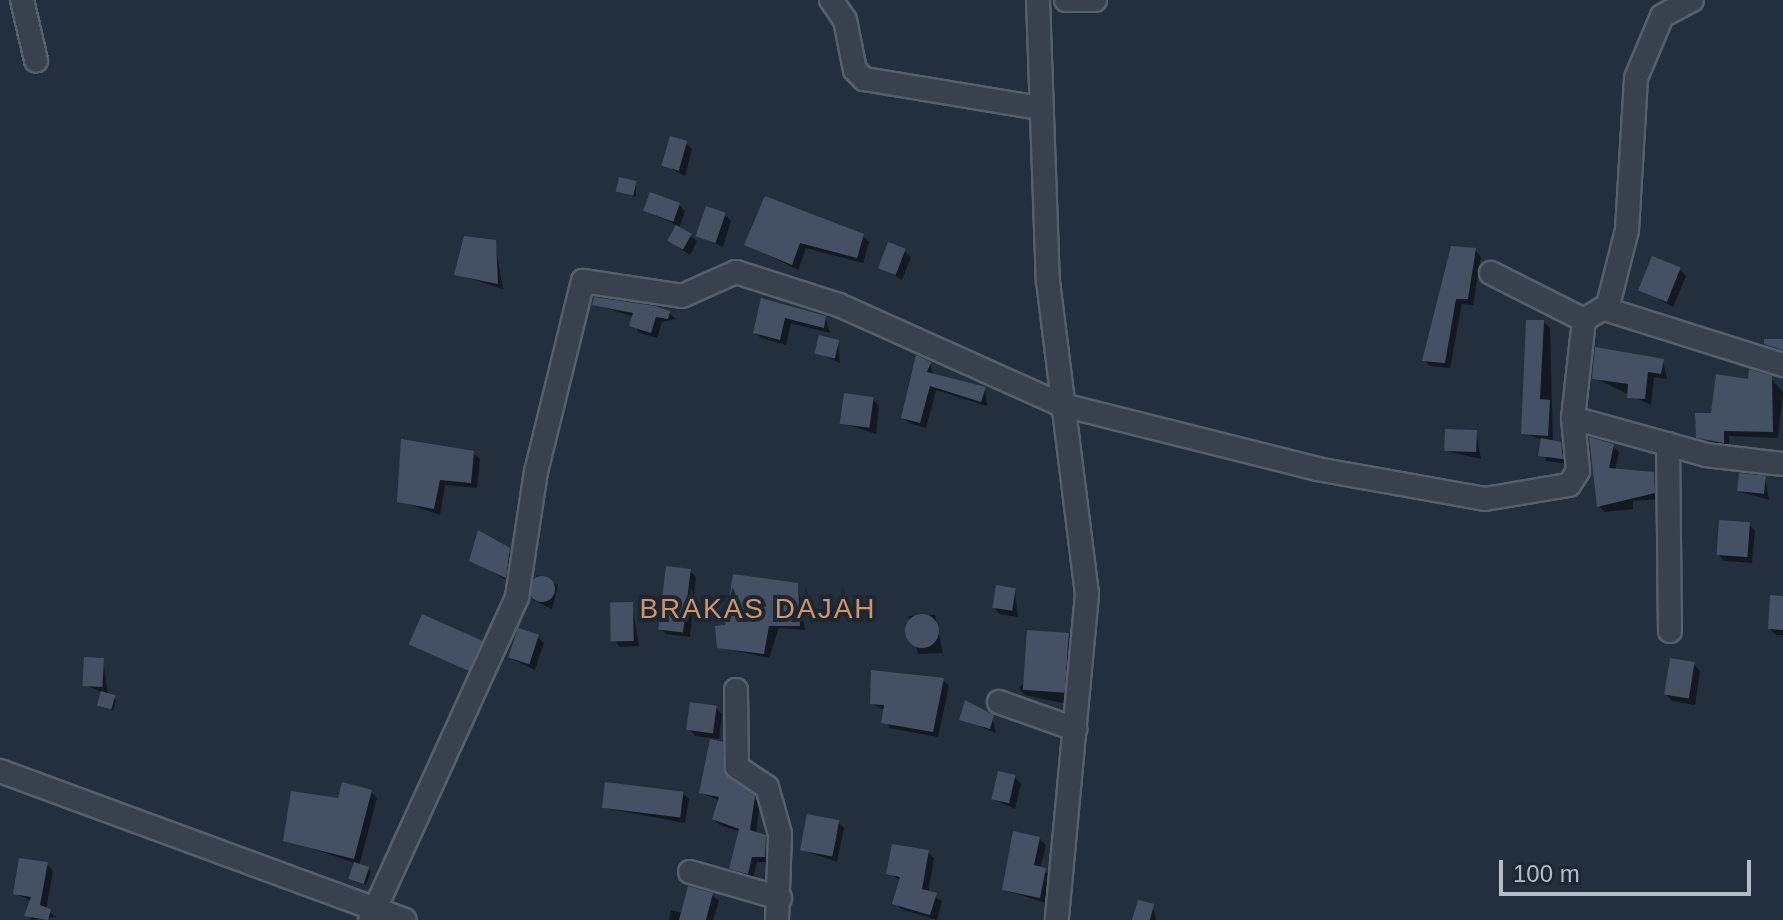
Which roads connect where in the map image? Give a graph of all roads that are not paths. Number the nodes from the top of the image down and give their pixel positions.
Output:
1 (22, 0) edge
2 (831, 0) edge
3 (1038, 0) edge
4 (1066, 0) edge
5 (1095, 0) edge
6 (1692, 0) edge
7 (36, 60) dead end
8 (1039, 108) junction
9 (1491, 273) dead end
10 (1605, 309) junction
11 (1584, 320) junction
12 (1783, 365) edge
13 (1059, 404) junction
14 (1573, 418) junction
15 (1668, 444) junction
16 (1783, 464) edge
17 (1670, 631) dead end
18 (736, 690) dead end
19 (999, 702) dead end
20 (1075, 729) junction
21 (0, 771) edge
22 (690, 872) dead end
23 (778, 909) edge
24 (373, 914) edge
25 (404, 920) edge
26 (1057, 920) edge

1 - 7 street
2 - 8 street
3 - 8 street
4 - 5 street
6 - 10 street
8 - 13 street
9 - 11 street
10 - 11 street
10 - 12 street
11 - 14 street
13 - 14 street
13 - 20 street
13 - 24 street
14 - 15 street
15 - 16 street
15 - 17 street
18 - 23 street
19 - 20 street
20 - 26 street
21 - 24 street
22 - 23 street
24 - 25 street

